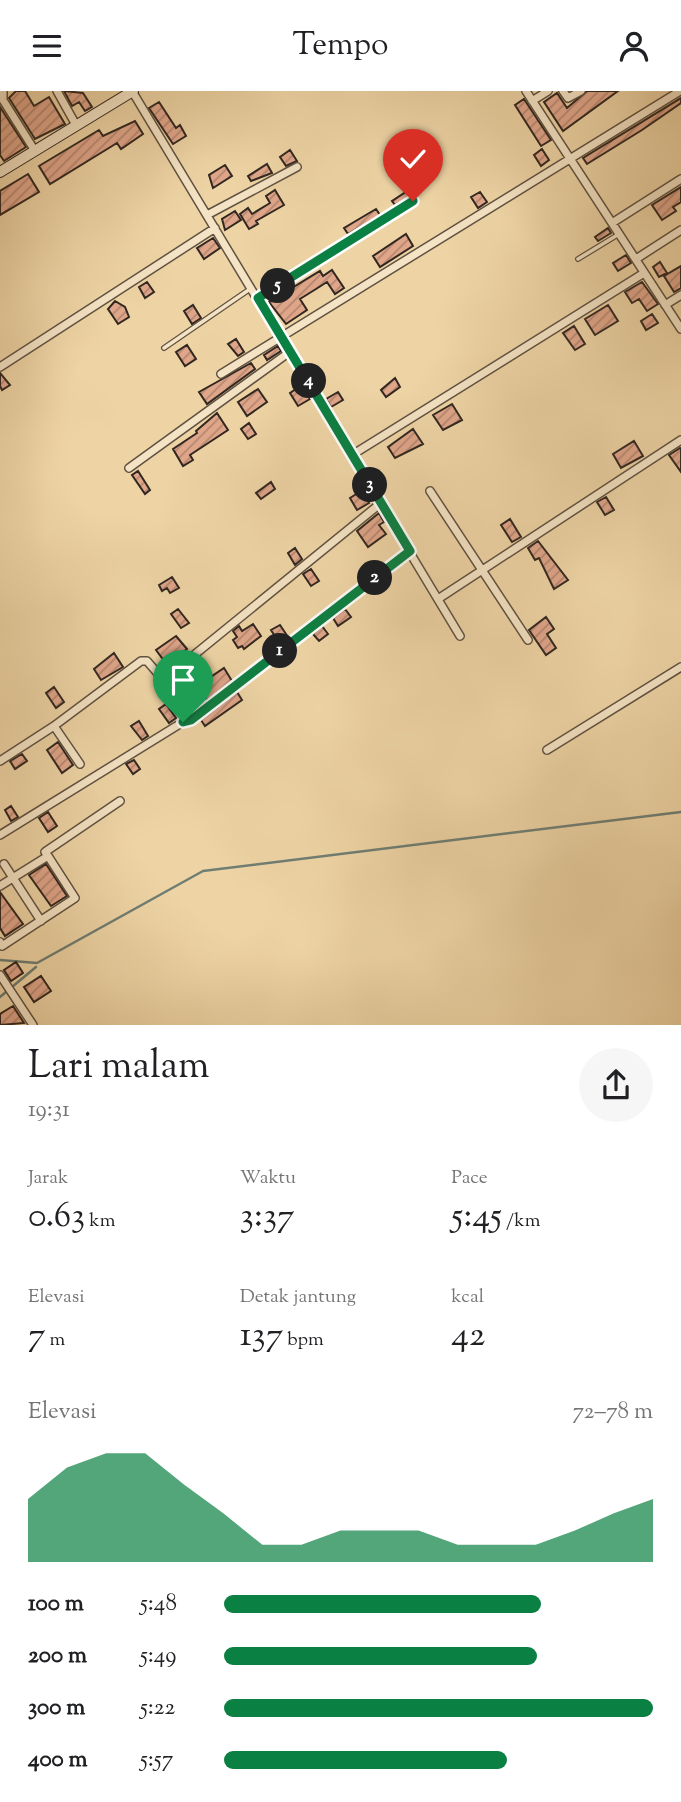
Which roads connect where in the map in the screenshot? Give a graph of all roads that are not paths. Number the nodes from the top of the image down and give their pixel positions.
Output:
1 (4, 91) edge
2 (57, 91) edge
3 (526, 91) edge
4 (548, 91) edge
5 (563, 91) edge
6 (581, 91) edge
7 (680, 91) edge
8 (129, 92) edge
9 (532, 100) junction
10 (76, 125) junction
11 (35, 151) junction
12 (570, 159) junction
13 (297, 167) dead end
14 (0, 172) edge
15 (681, 179) edge
16 (413, 201) dead end
17 (207, 215) junction
18 (612, 223) junction
19 (215, 228) junction
20 (681, 230) edge
21 (619, 234) junction
22 (578, 259) dead end
23 (636, 259) junction
24 (644, 273) junction
25 (251, 288) junction
26 (681, 295) edge
27 (258, 298) junction
28 (665, 305) junction
29 (681, 329) edge
30 (280, 335) junction
31 (164, 348) dead end
32 (291, 351) junction
33 (0, 367) edge
34 (221, 374) dead end
35 (681, 440) edge
36 (352, 455) junction
37 (129, 468) dead end
38 (430, 491) dead end
39 (381, 503) junction
40 (410, 551) junction
41 (480, 571) junction
42 (438, 599) junction
43 (460, 636) dead end
44 (528, 640) dead end
45 (681, 667) edge
46 (54, 726) junction
47 (547, 750) dead end
48 (0, 761) edge
49 (80, 764) dead end
50 (120, 801) dead end
51 (0, 835) edge
52 (48, 856) junction
53 (4, 864) dead end
54 (13, 878) junction
55 (0, 886) edge
56 (41, 921) junction
57 (0, 943) edge
58 (0, 975) edge
59 (33, 1025) edge

1 - 11 street
2 - 10 street
3 - 9 street
4 - 9 street
5 - 6 street
7 - 12 street
8 - 10 street
8 - 17 street
9 - 12 street
10 - 11 street
11 - 14 street
12 - 18 street
12 - 30 street
13 - 17 street
15 - 18 street
16 - 27 street
17 - 19 street
18 - 21 street
19 - 25 street
19 - 33 street
20 - 23 street
21 - 22 lane
21 - 23 street
23 - 24 street
24 - 28 street
24 - 36 street
25 - 27 street
25 - 31 lane
26 - 28 street
27 - 30 street
28 - 29 street
30 - 32 street
30 - 34 street
32 - 36 street
32 - 37 street
35 - 41 street
36 - 39 street
38 - 41 street
39 - 40 street
39 - 46 street
40 - 42 street
40 - 51 street
41 - 42 street
41 - 44 street
42 - 43 street
45 - 47 street
46 - 48 street
46 - 49 street
50 - 52 street
52 - 54 street
52 - 56 street
53 - 54 street
54 - 55 street
54 - 56 street
56 - 57 street
58 - 59 street

